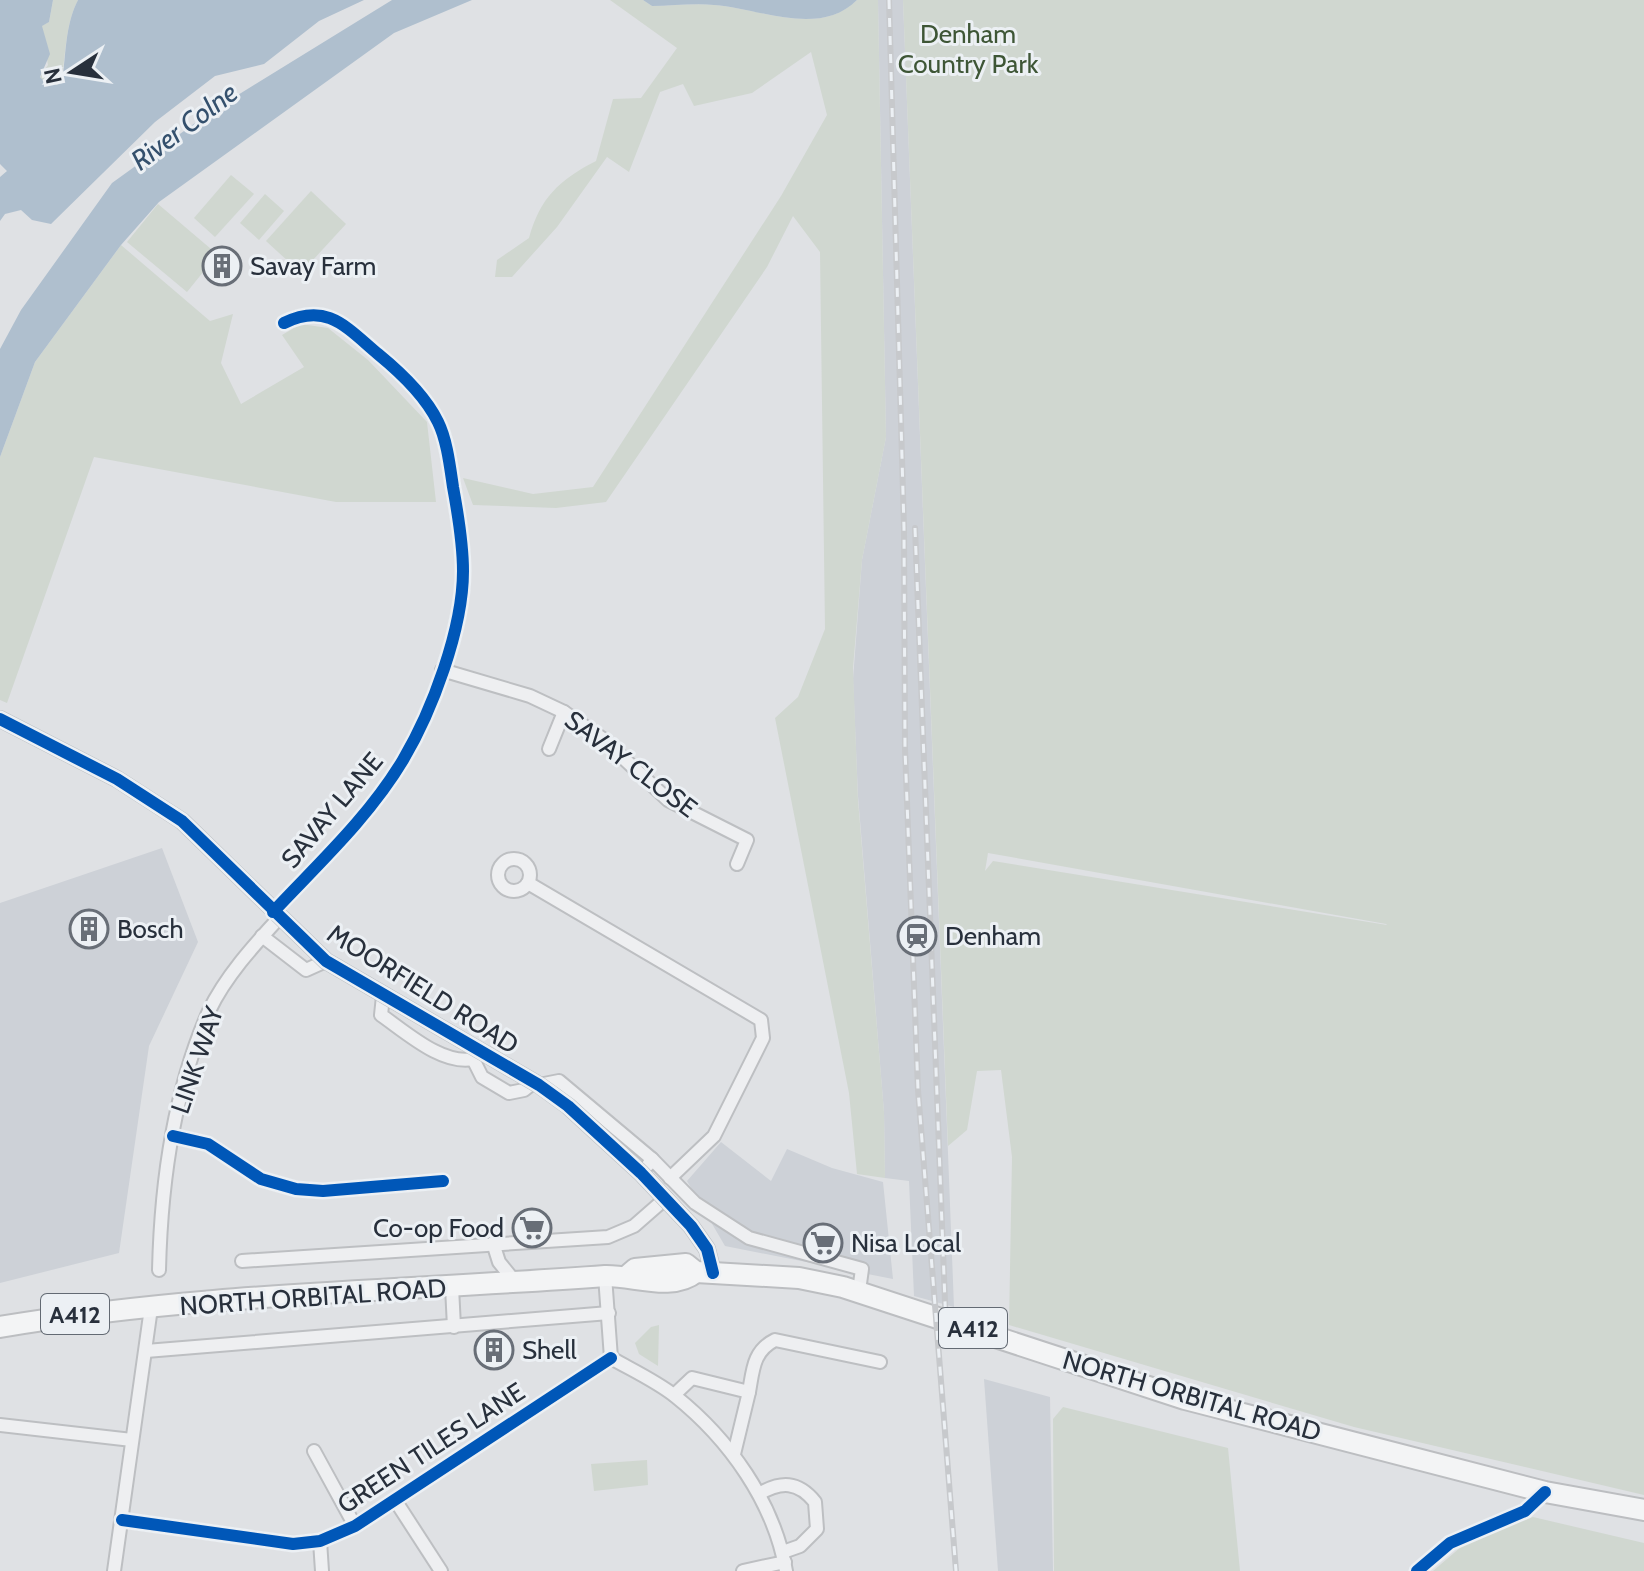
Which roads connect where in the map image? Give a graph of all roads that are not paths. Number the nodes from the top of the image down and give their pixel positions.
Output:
1 (284, 323) dead end
2 (442, 670) junction
3 (564, 712) junction
4 (0, 719) edge
5 (549, 749) dead end
6 (737, 864) dead end
7 (528, 883) dead end
8 (276, 915) junction
9 (262, 936) junction
10 (326, 961) junction
11 (173, 1136) junction
12 (646, 1166) junction
13 (670, 1178) junction
14 (443, 1181) dead end
15 (666, 1198) junction
16 (493, 1243) junction
17 (242, 1261) dead end
18 (159, 1270) dead end
19 (704, 1272) junction
20 (605, 1276) junction
21 (516, 1283) junction
22 (452, 1287) junction
23 (859, 1291) junction
24 (151, 1308) junction
25 (609, 1313) junction
26 (0, 1327) edge
27 (454, 1327) junction
28 (146, 1351) junction
29 (611, 1358) junction
30 (880, 1362) dead end
31 (749, 1392) junction
32 (674, 1395) junction
33 (0, 1425) edge
34 (132, 1440) junction
35 (314, 1451) dead end
36 (734, 1454) junction
37 (1545, 1492) junction
38 (759, 1494) junction
39 (395, 1500) junction
40 (1644, 1510) edge
41 (122, 1520) junction
42 (355, 1526) junction
43 (320, 1541) junction
44 (785, 1562) edge
45 (114, 1571) edge
46 (322, 1571) edge
47 (441, 1571) edge
48 (743, 1571) edge
49 (1417, 1571) edge

1 - 2 street, SAVAY LANE
2 - 3 street, SAVAY CLOSE
2 - 8 street, SAVAY LANE
3 - 5 street
3 - 6 street, SAVAY CLOSE
4 - 8 street, MOORFIELD ROAD
7 - 13 street
8 - 9 street, LINK WAY
8 - 10 street, MOORFIELD ROAD
9 - 10 street
9 - 11 street, LINK WAY
10 - 12 street, MOORFIELD ROAD
11 - 14 street
11 - 18 street, LINK WAY
12 - 13 street
12 - 15 street, MOORFIELD ROAD
13 - 23 street
15 - 16 street
15 - 19 street, MOORFIELD ROAD
16 - 17 street
16 - 21 street
19 - 20 main road, NORTH ORBITAL ROAD / A412
19 - 23 main road, NORTH ORBITAL ROAD / A412
20 - 21 main road, NORTH ORBITAL ROAD / A412
20 - 25 street
21 - 22 main road, NORTH ORBITAL ROAD / A412
22 - 24 main road, NORTH ORBITAL ROAD / A412
22 - 27 street
23 - 37 main road, NORTH ORBITAL ROAD / A412
24 - 26 main road, NORTH ORBITAL ROAD / A412
24 - 28 street
25 - 27 street
25 - 29 street
27 - 28 street
28 - 34 street
29 - 32 street
29 - 39 street, GREEN TILES LANE
30 - 31 street
31 - 32 street
31 - 36 street
32 - 36 street
33 - 34 street
34 - 41 street
35 - 42 street
36 - 38 street
37 - 40 main road, NORTH ORBITAL ROAD / A412
37 - 49 street
38 - 44 street
38 - 44 street
39 - 42 street, GREEN TILES LANE
39 - 47 street
41 - 43 street, GREEN TILES LANE
41 - 45 street
42 - 43 street, GREEN TILES LANE
43 - 46 street
44 - 48 street

